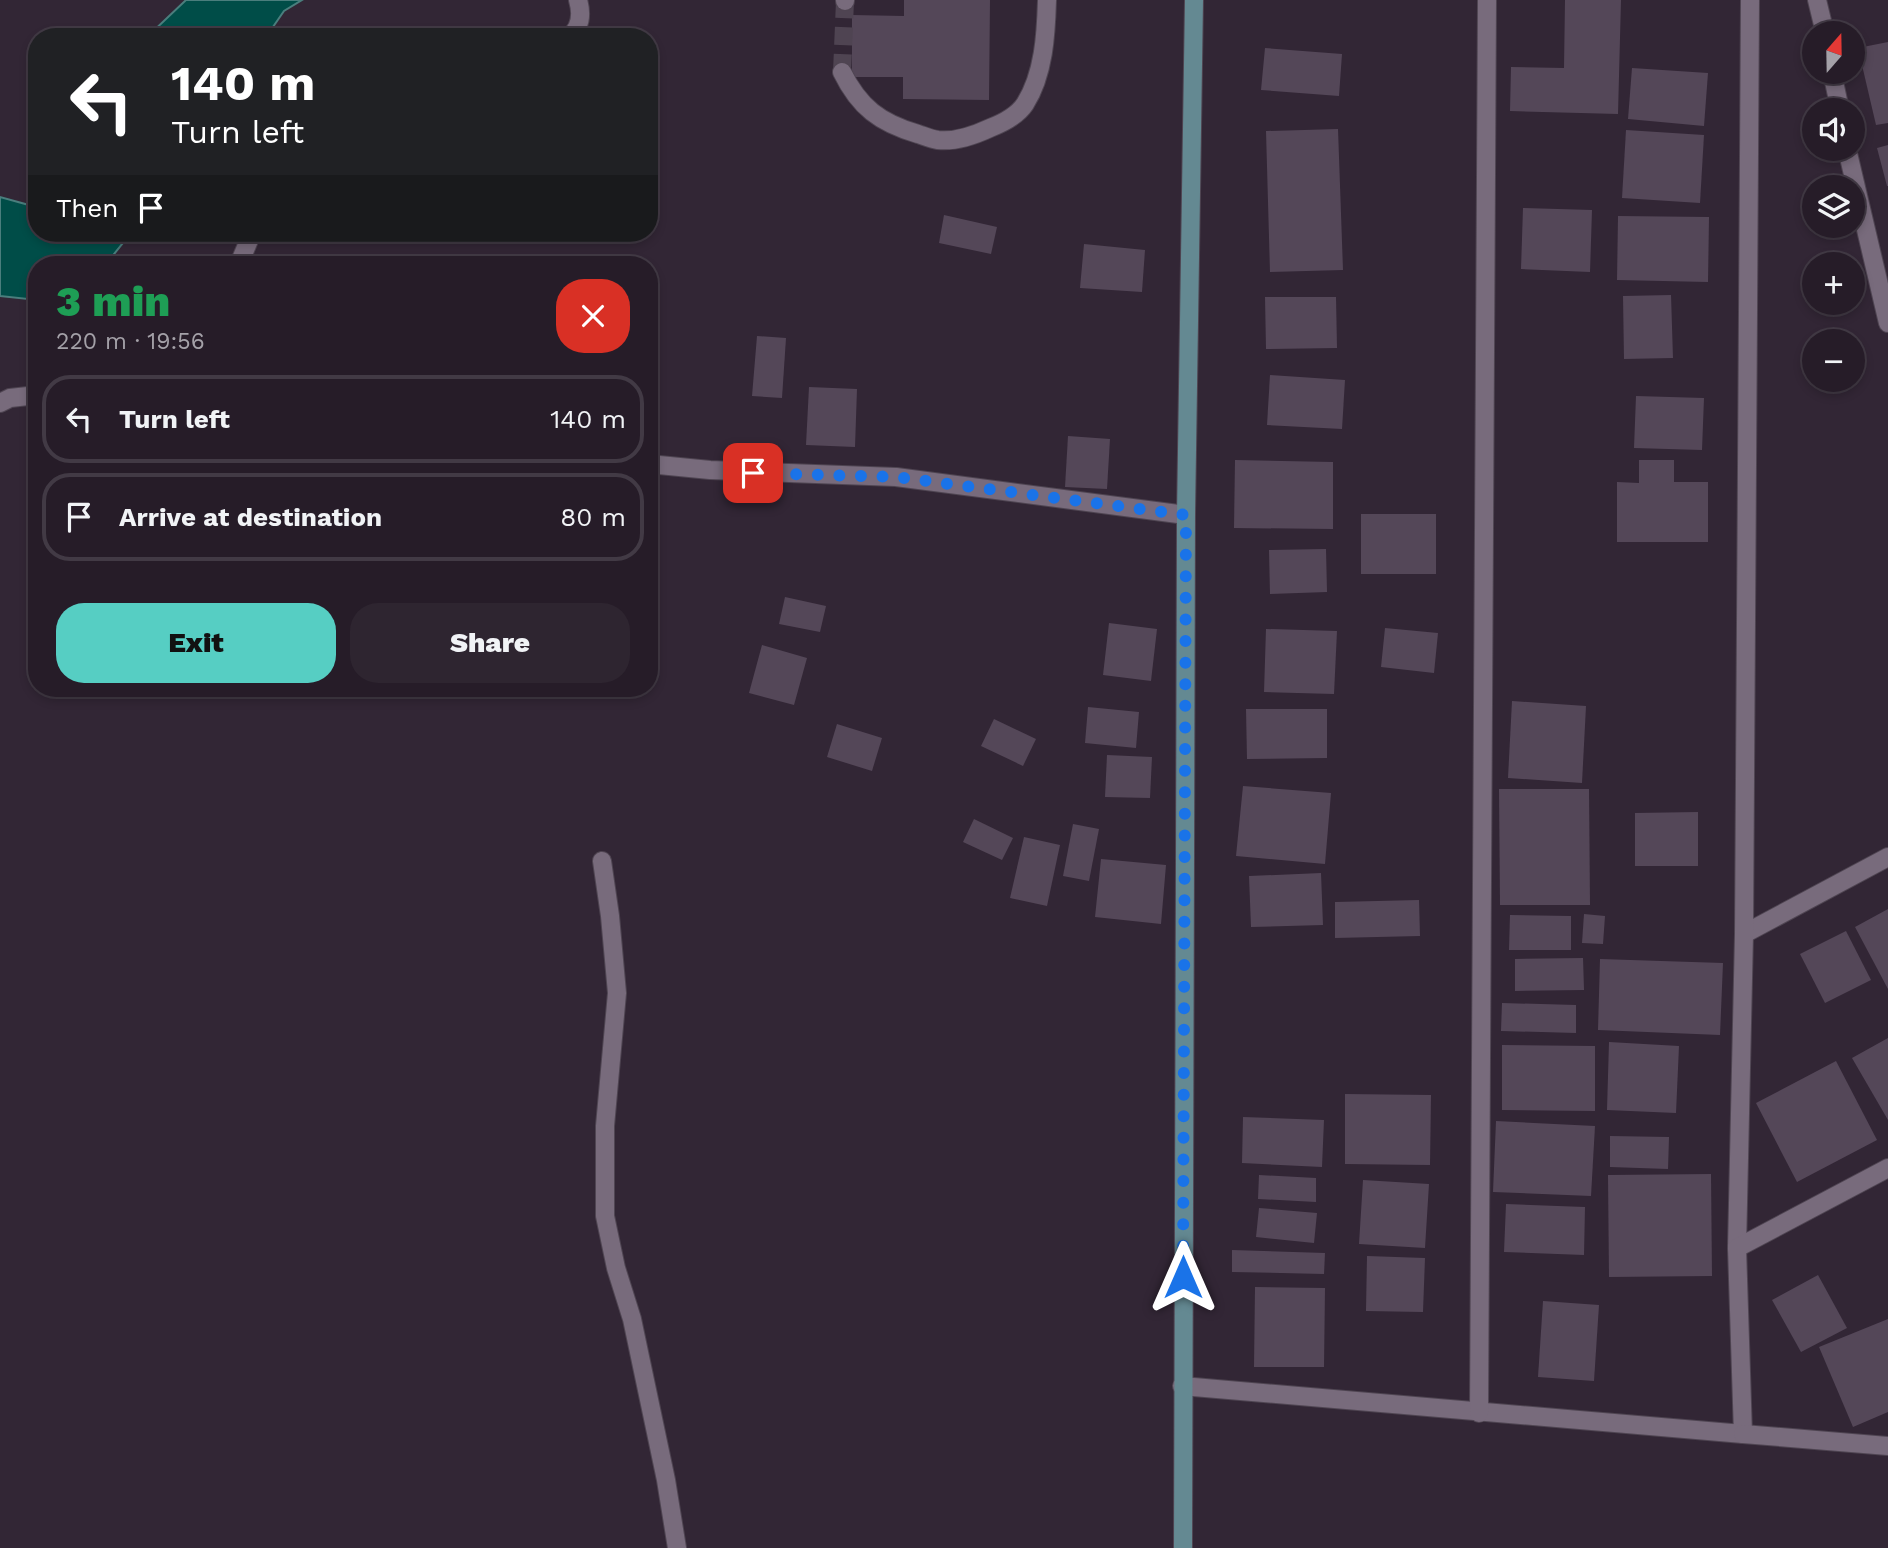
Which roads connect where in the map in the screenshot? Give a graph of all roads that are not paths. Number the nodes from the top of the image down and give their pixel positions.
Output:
1 (578, 0) edge
2 (1047, 0) edge
3 (1194, 0) edge
4 (1488, 0) edge
5 (1750, 0) edge
6 (1817, 0) edge
7 (1822, 21) edge
8 (576, 28) edge
9 (842, 72) tunnel mouth
10 (1850, 161) edge
11 (1888, 323) edge
12 (28, 397) edge
13 (0, 403) edge
14 (658, 465) edge
15 (1186, 515) junction
16 (1888, 856) edge
17 (602, 861) dead end
18 (1744, 933) junction
19 (1888, 1168) edge
20 (1737, 1248) junction
21 (1182, 1386) junction
22 (1479, 1413) junction
23 (1743, 1434) junction
24 (1888, 1446) edge
25 (677, 1548) edge
26 (1183, 1548) edge

1 - 8 street
2 - 9 street
3 - 15 street
4 - 22 street
5 - 18 street
6 - 7 street
10 - 11 street
12 - 13 street
14 - 15 street
15 - 21 street
16 - 18 street
17 - 25 street
18 - 20 street
19 - 20 street
20 - 23 street
21 - 22 street
21 - 26 street
22 - 23 street
23 - 24 street

